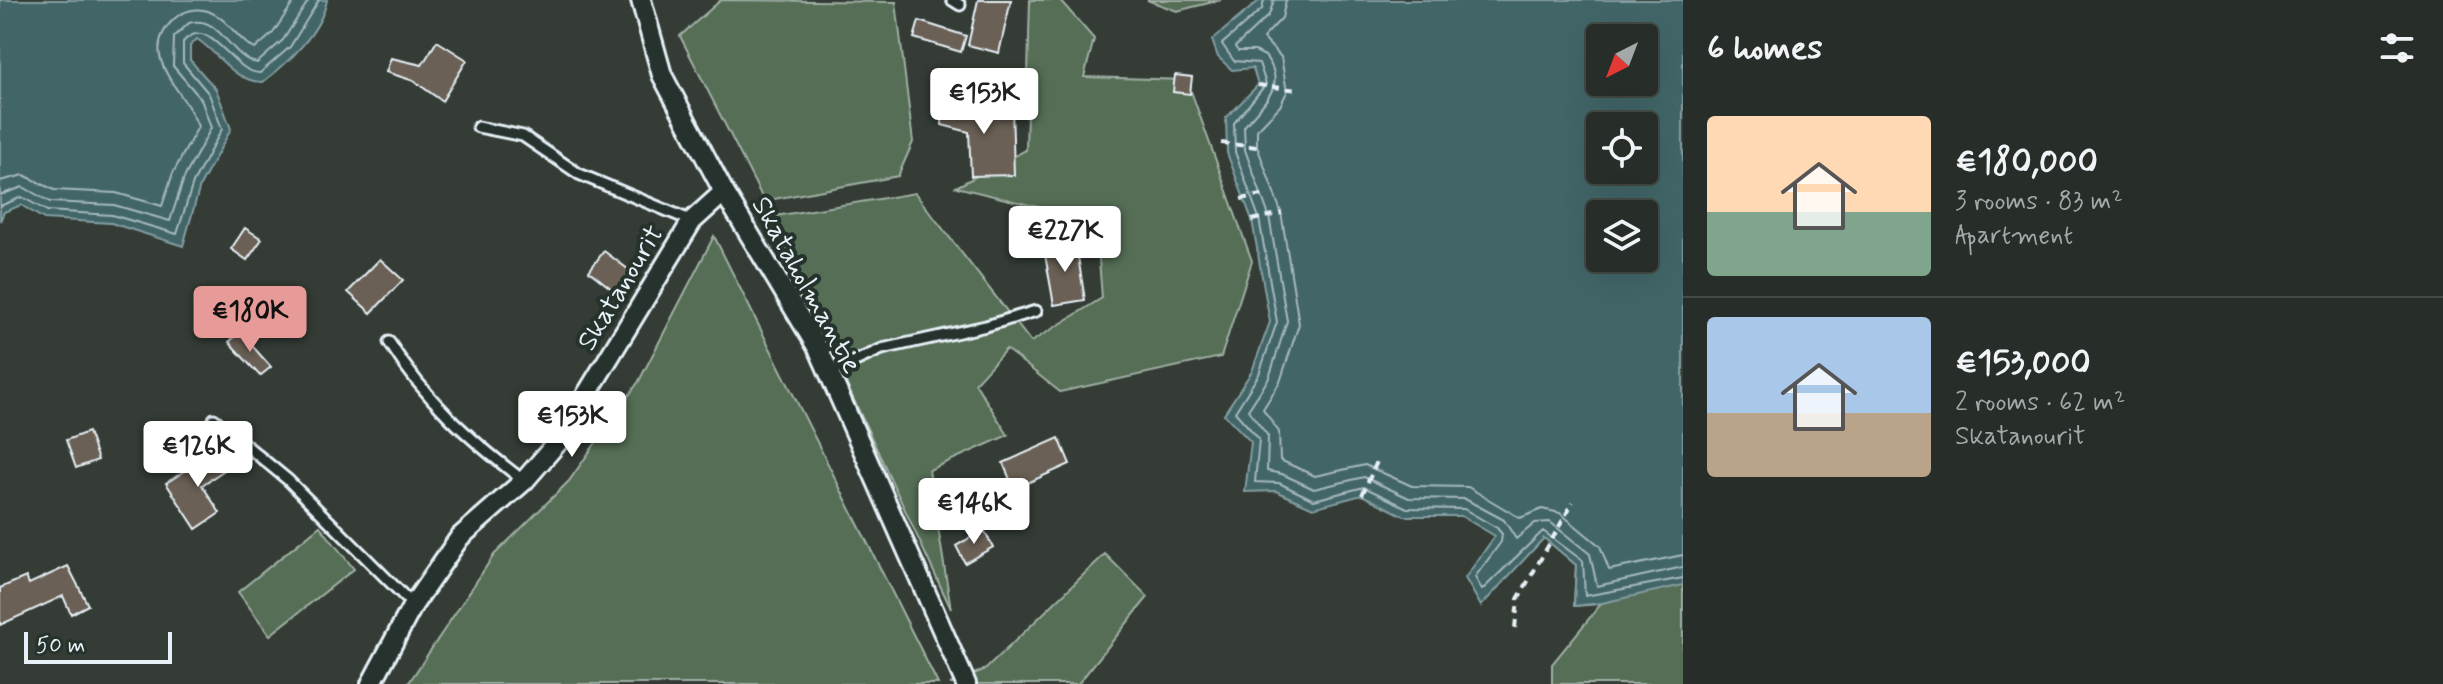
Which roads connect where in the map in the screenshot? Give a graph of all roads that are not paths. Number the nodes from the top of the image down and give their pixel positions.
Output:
1 (641, 0) edge
2 (478, 127) dead end
3 (724, 192) junction
4 (692, 221) junction
5 (1036, 311) dead end
6 (389, 342) dead end
7 (829, 373) junction
8 (214, 419) dead end
9 (524, 481) junction
10 (413, 605) junction
11 (371, 684) edge
12 (966, 684) edge

1 - 3 street, Skataholmantie
2 - 4 lane
3 - 4 street, Skatanourit
3 - 7 street, Skataholmantie
4 - 9 street, Skatanourit
5 - 7 lane
6 - 9 lane
7 - 12 street, Skataholmantie
8 - 10 lane
9 - 10 street, Skatanourit
10 - 11 street, Skatanourit

